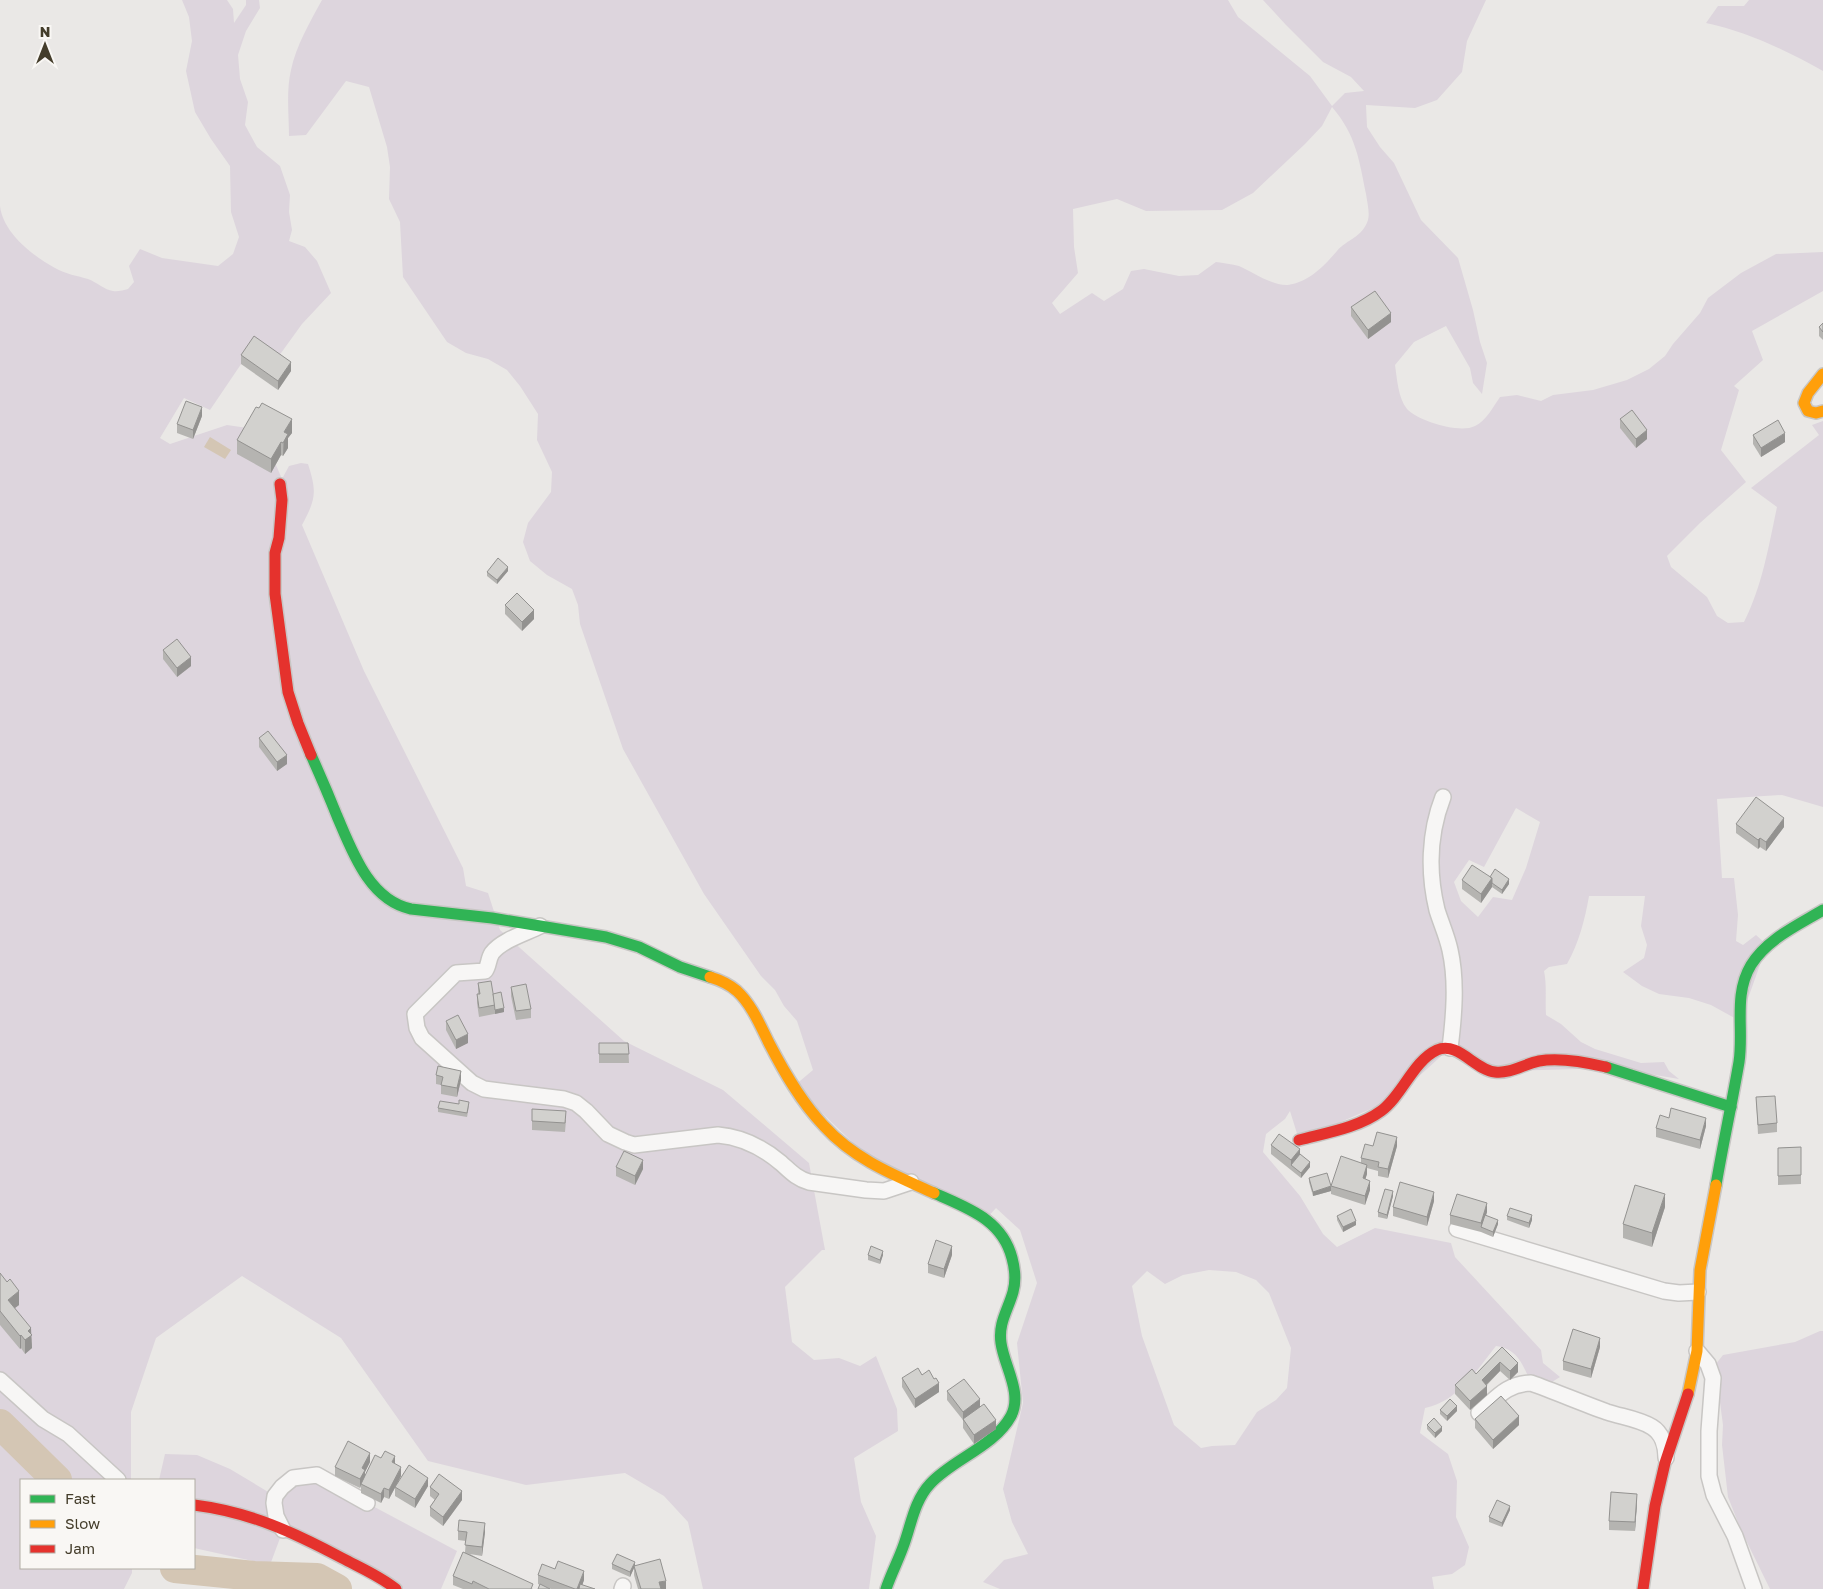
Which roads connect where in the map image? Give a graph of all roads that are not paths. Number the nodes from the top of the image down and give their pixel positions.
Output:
1 (1823, 374) edge
2 (1823, 411) edge
3 (280, 484) dead end
4 (1443, 798) dead end
5 (1823, 910) edge
6 (540, 926) junction
7 (1450, 1048) junction
8 (1731, 1107) junction
9 (1299, 1140) dead end
10 (912, 1182) junction
11 (1457, 1229) dead end
12 (1698, 1292) junction
13 (1697, 1351) junction
14 (0, 1380) edge
15 (1479, 1413) edge
16 (1666, 1463) junction
17 (117, 1479) edge
18 (367, 1504) dead end
19 (195, 1505) edge
20 (284, 1530) junction
21 (396, 1589) edge
22 (886, 1589) edge
23 (1642, 1589) edge
24 (1754, 1589) edge

1 - 2 street
3 - 6 street
4 - 7 street
5 - 8 street
6 - 10 street
6 - 10 street
7 - 8 street
7 - 9 street
8 - 12 street
10 - 22 street
11 - 12 street
12 - 13 street
13 - 16 street
13 - 24 street
14 - 17 street
15 - 16 street
16 - 23 street
18 - 20 street
19 - 20 street
20 - 21 street

